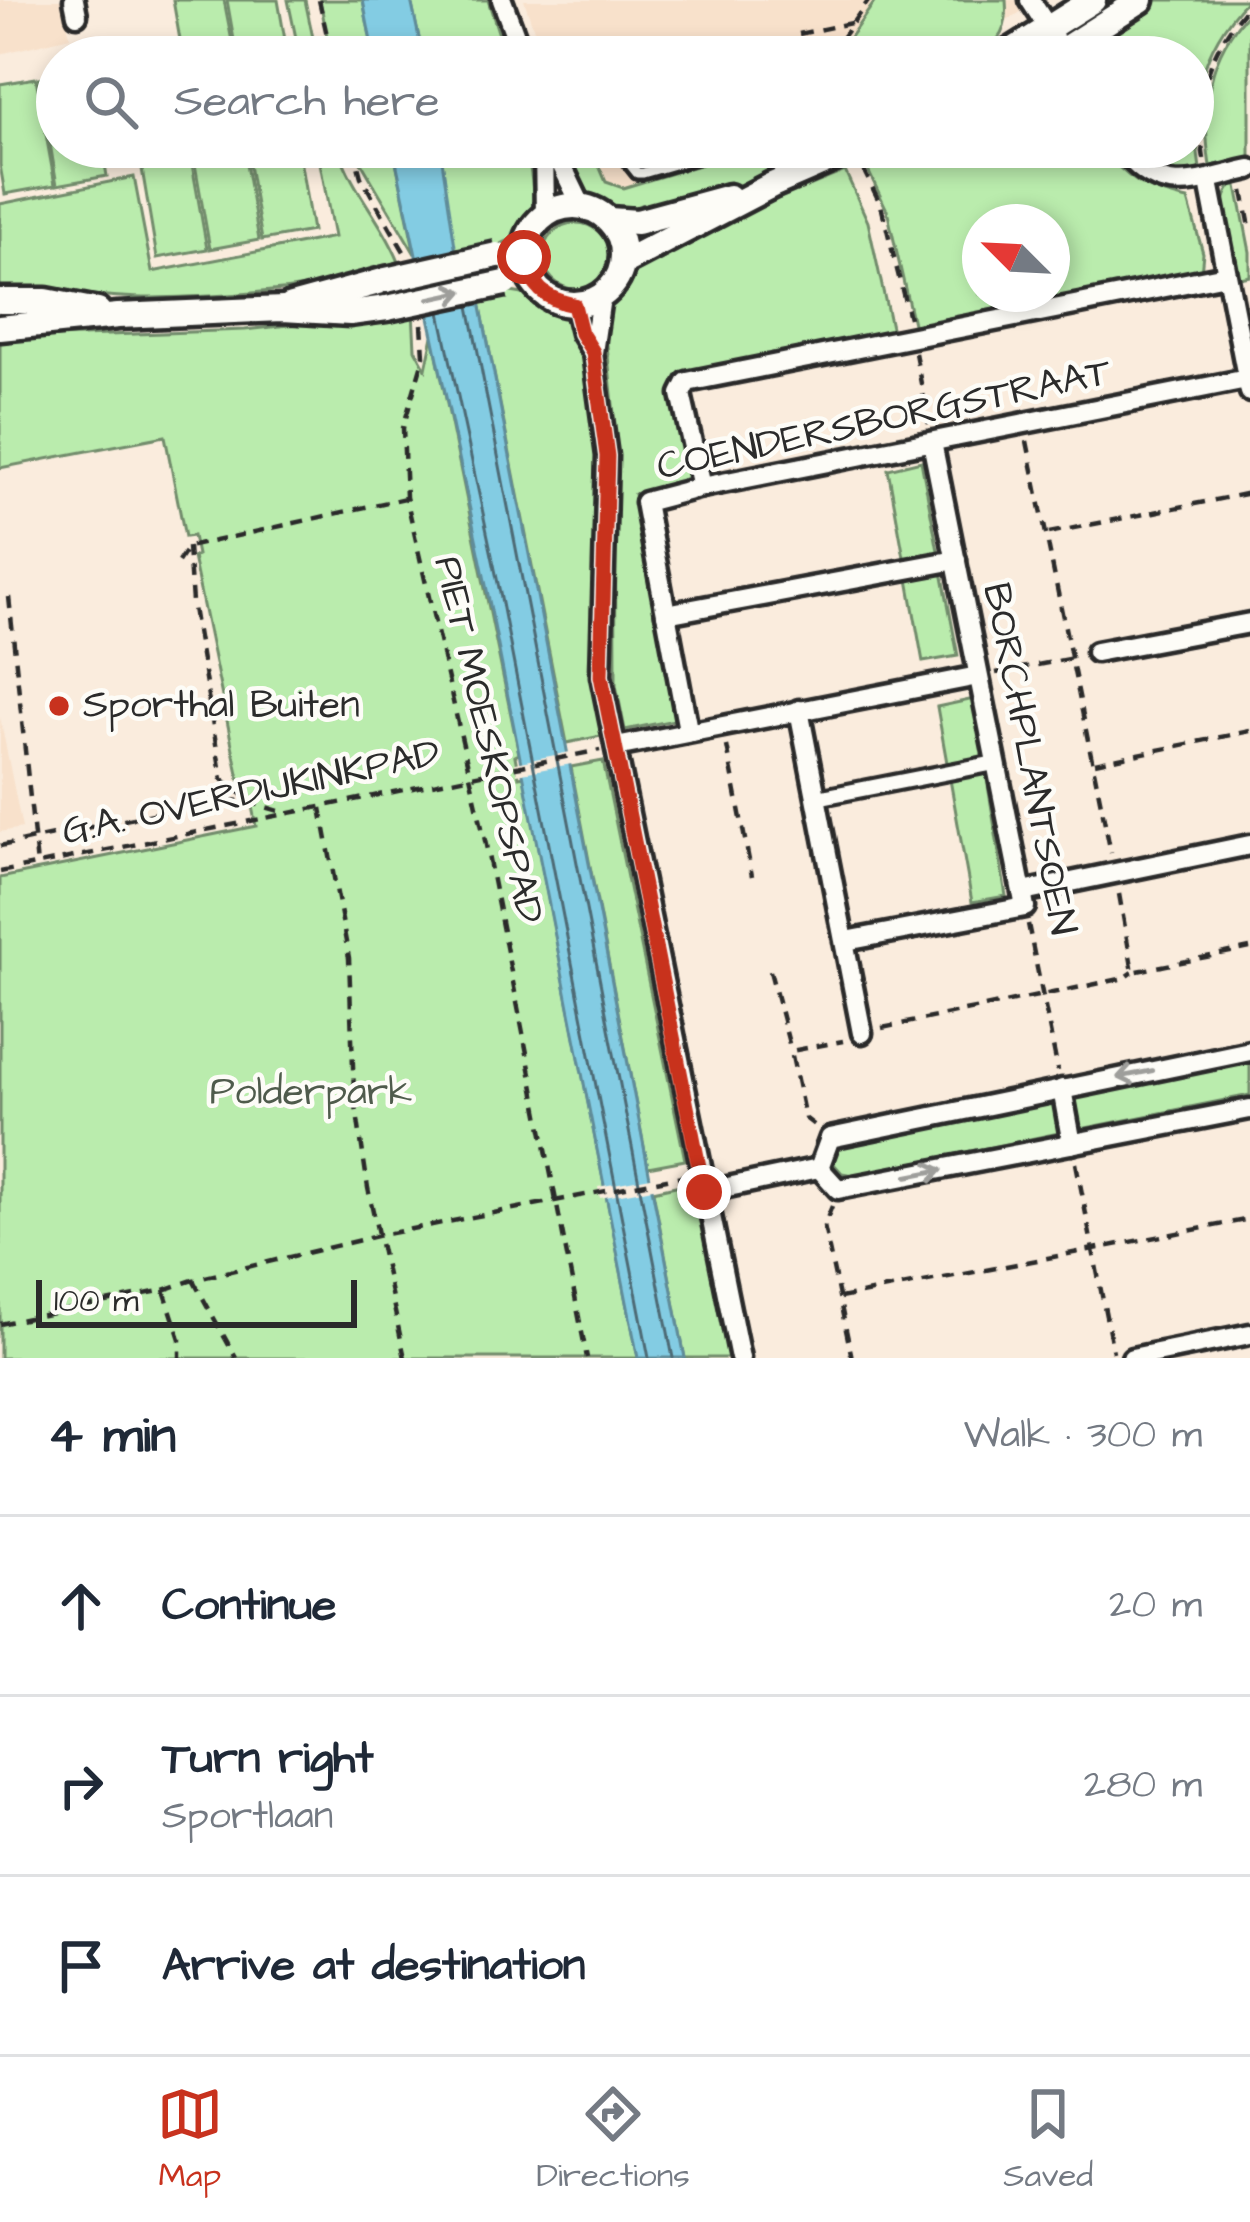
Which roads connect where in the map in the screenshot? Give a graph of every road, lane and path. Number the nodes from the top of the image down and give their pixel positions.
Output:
1 (319, 0) edge
2 (502, 0) edge
3 (869, 0) edge
4 (1030, 0) edge
5 (1093, 0) edge
6 (1141, 0) edge
7 (1250, 4) edge
8 (851, 23) junction
9 (1049, 29) junction
10 (799, 34) dead end
11 (327, 36) edge
12 (515, 36) edge
13 (842, 36) edge
14 (1037, 36) edge
15 (1052, 36) edge
16 (1088, 36) edge
17 (1214, 58) edge
18 (359, 168) edge
19 (548, 168) edge
20 (561, 168) edge
21 (633, 168) edge
22 (660, 168) edge
23 (811, 168) edge
24 (865, 168) edge
25 (1142, 168) edge
26 (1206, 168) edge
27 (1244, 171) edge
28 (1209, 182) junction
29 (772, 185) junction
30 (881, 205) dead end
31 (582, 207) junction
32 (545, 216) junction
33 (609, 220) junction
34 (1250, 227) edge
35 (526, 244) junction
36 (409, 259) dead end
37 (624, 262) junction
38 (1226, 275) junction
39 (533, 285) junction
40 (601, 297) junction
41 (0, 301) edge
42 (574, 305) junction
43 (283, 309) junction
44 (118, 316) junction
45 (422, 322) dead end
46 (0, 328) edge
47 (593, 352) junction
48 (1249, 386) edge
49 (1022, 424) junction
50 (932, 442) junction
51 (702, 487) junction
52 (1250, 493) edge
53 (406, 497) junction
54 (1048, 533) junction
55 (188, 548) junction
56 (956, 560) junction
57 (178, 562) dead end
58 (9, 597) dead end
59 (666, 614) junction
60 (1250, 623) edge
61 (1096, 652) joint
62 (1070, 658) junction
63 (978, 676) junction
64 (799, 710) junction
65 (723, 724) junction
66 (688, 730) junction
67 (1250, 731) edge
68 (616, 747) junction
69 (583, 754) dead end
70 (995, 763) junction
71 (1095, 763) junction
72 (468, 776) junction
73 (818, 798) junction
74 (261, 805) junction
75 (321, 807) junction
76 (298, 814) junction
77 (37, 838) junction
78 (1250, 845) edge
79 (0, 846) edge
80 (37, 865) junction
81 (0, 872) edge
82 (1115, 874) junction
83 (752, 876) dead end
84 (1024, 899) junction
85 (846, 941) junction
86 (1250, 948) edge
87 (770, 971) dead end
88 (1133, 972) junction
89 (1042, 994) junction
90 (862, 1033) junction
91 (791, 1051) junction
92 (1250, 1051) edge
93 (1062, 1089) junction
94 (1250, 1109) edge
95 (830, 1138) junction
96 (1072, 1144) junction
97 (819, 1168) junction
98 (702, 1182) junction
99 (838, 1190) junction
100 (559, 1201) junction
101 (1250, 1219) edge
102 (381, 1235) junction
103 (1093, 1250) junction
104 (193, 1280) junction
105 (164, 1290) junction
106 (840, 1298) junction
107 (0, 1324) edge
108 (1250, 1334) edge
109 (180, 1358) edge
110 (236, 1358) edge
111 (405, 1358) edge
112 (587, 1358) edge
113 (740, 1358) edge
114 (852, 1358) edge
115 (1114, 1358) edge
116 (1132, 1358) edge

1 - 11 path
2 - 12 street
3 - 8 path
4 - 9 street
5 - 9 main road
6 - 16 main road
7 - 17 path
8 - 10 path
8 - 13 path
9 - 14 main road
9 - 15 street
18 - 36 path
19 - 32 street
20 - 31 street
21 - 22 lane
23 - 29 main road, bridge
24 - 30 path
25 - 28 street
26 - 28 path
27 - 28 street
27 - 34 path
28 - 38 street
29 - 33 main road
29 - 37 main road
31 - 32 main road
31 - 33 main road
32 - 35 main road
33 - 37 main road
35 - 39 main road
35 - 43 main road, bridge
37 - 40 main road
38 - 48 street
38 - 51 street
39 - 42 main road
43 -> 39 main road, bridge
40 - 42 main road
40 - 47 street
41 - 44 main road
42 - 47 street
43 - 44 main road
44 - 46 main road
45 - 53 path, PIET MOESKOPSPAD
47 - 68 street
48 - 49 street, COENDERSBORGSTRAAT
49 - 50 street, COENDERSBORGSTRAAT
49 - 54 path
50 - 51 street, COENDERSBORGSTRAAT
50 - 56 street, BORCHPLANTSOEN
51 - 59 street, COENDERSBORGSTRAAT
52 - 54 path
53 - 55 path
53 - 72 path, PIET MOESKOPSPAD
54 - 62 path
55 - 57 path
55 - 74 path
56 - 59 street
56 - 63 street, BORCHPLANTSOEN
58 - 77 path
59 - 66 street, COENDERSBORGSTRAAT
60 - 61 street
61 - 62 path
62 - 63 path
62 - 71 path
63 - 64 street
63 - 70 street, BORCHPLANTSOEN
64 - 65 street
64 - 73 street
65 - 66 street
65 - 83 path
66 - 68 street
67 - 71 path
68 - 98 street
69 - 72 path, G.A. OVERDIJKINKPAD
70 - 73 street
70 - 84 street, BORCHPLANTSOEN
71 - 82 path
72 - 75 path, G.A. OVERDIJKINKPAD
72 - 100 path, PIET MOESKOPSPAD
73 - 85 street
74 - 76 path
74 - 77 path
75 - 76 path, G.A. OVERDIJKINKPAD
75 - 102 path
76 - 80 path, G.A. OVERDIJKINKPAD
77 - 79 path
77 - 80 path
78 - 82 street
80 - 81 path, G.A. OVERDIJKINKPAD
82 - 84 street
82 - 88 path
84 - 85 street
84 - 89 path, BORCHPLANTSOEN
85 - 90 street
86 - 88 path
87 - 91 path
88 - 89 path
89 - 90 path
89 - 93 path, BORCHPLANTSOEN
90 - 91 path
91 - 95 path
92 -> 93 street
93 - 95 street
93 - 96 street
94 - 96 street
95 - 97 street
99 -> 96 street
96 - 103 path
97 - 98 street
97 - 99 street
98 - 100 path
98 - 113 street
99 - 106 path
100 - 102 path
100 - 112 path, PIET MOESKOPSPAD
101 - 103 path
102 - 104 path
102 - 111 path
103 - 106 path
103 - 115 path
104 - 105 path
104 - 110 path
105 - 107 path
105 - 109 path
106 - 114 path
108 - 116 street

